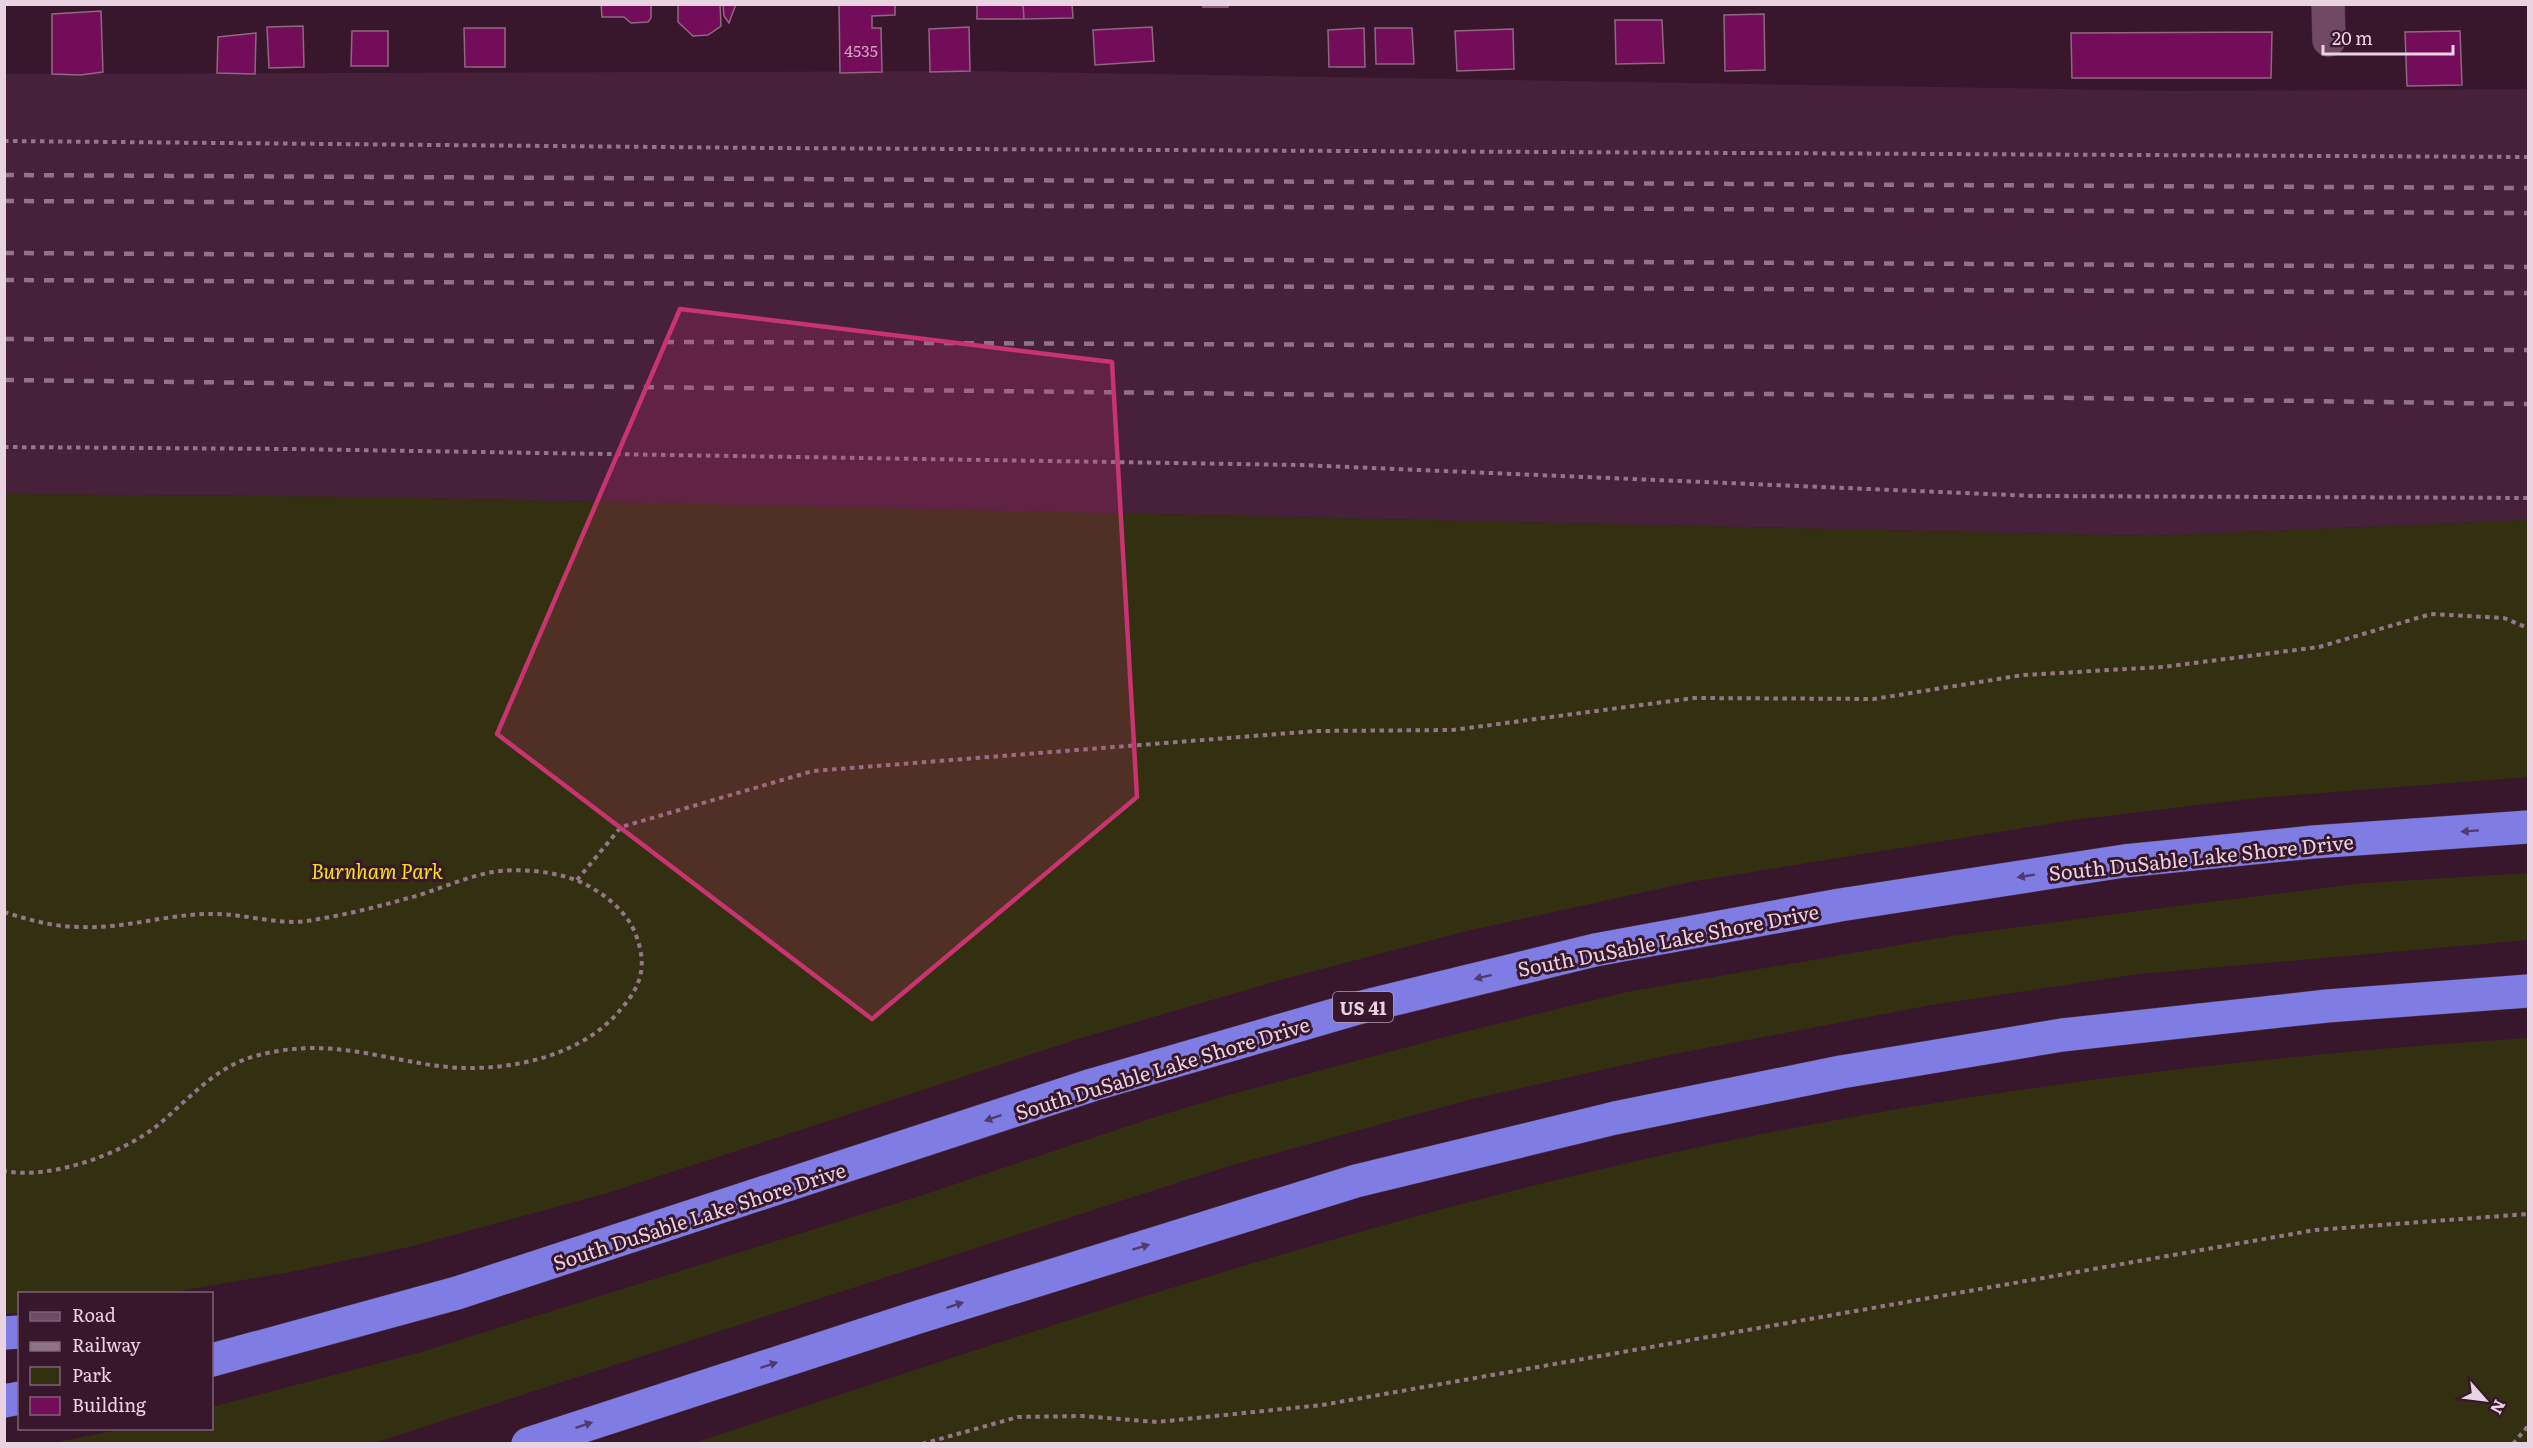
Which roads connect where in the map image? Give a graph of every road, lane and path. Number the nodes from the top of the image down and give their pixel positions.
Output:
1 (2328, 4) edge
2 (2329, 40) dead end
3 (4, 141) edge
4 (2529, 157) edge
5 (4, 447) edge
6 (2529, 498) edge
7 (2529, 628) edge
8 (2529, 827) edge
9 (577, 880) junction
10 (4, 912) edge
11 (2529, 991) edge
12 (4, 1171) edge
13 (2529, 1214) edge
14 (219, 1356) edge
15 (2529, 1425) edge
16 (528, 1443) edge
17 (922, 1443) edge
18 (2513, 1443) edge

1 - 2 street
3 - 4 path
5 - 6 path
7 - 9 path
8 -> 14 highway, South DuSable Lake Shore Drive / US 41
9 - 10 path
9 - 12 path
16 -> 11 highway
13 - 17 path
15 - 18 path

